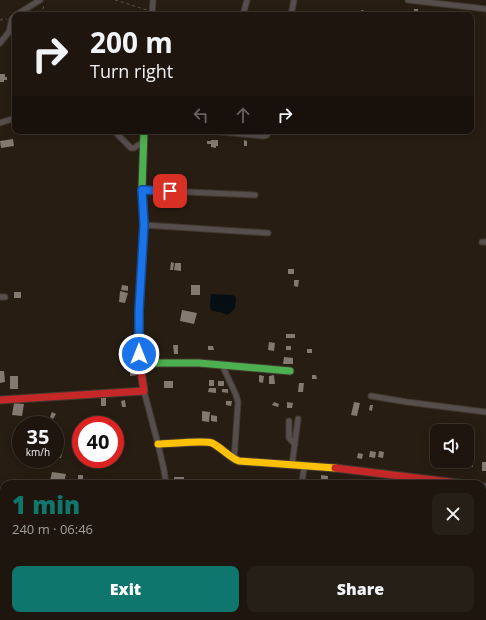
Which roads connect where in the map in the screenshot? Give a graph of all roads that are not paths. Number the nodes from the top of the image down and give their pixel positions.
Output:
1 (40, 0) edge
2 (154, 0) edge
3 (246, 0) edge
4 (294, 0) edge
5 (408, 0) edge
6 (486, 10) edge
7 (21, 12) edge
8 (152, 12) edge
9 (244, 12) edge
10 (292, 12) edge
11 (12, 19) edge
12 (0, 44) edge
13 (12, 119) edge
14 (0, 123) edge
15 (117, 134) edge
16 (144, 134) edge
17 (242, 134) edge
18 (268, 134) edge
19 (143, 142) junction
20 (142, 190) junction
21 (255, 195) dead end
22 (144, 225) junction
23 (268, 233) dead end
24 (139, 363) junction
25 (222, 365) junction
26 (290, 371) dead end
27 (144, 390) junction
28 (371, 396) dead end
29 (0, 400) edge
30 (486, 412) edge
31 (298, 419) dead end
32 (288, 421) dead end
33 (158, 444) junction
34 (295, 444) junction
35 (234, 460) junction
36 (292, 465) junction
37 (304, 466) junction
38 (165, 480) edge
39 (302, 480) edge
40 (434, 480) edge

1 - 7 street
2 - 8 street
3 - 9 street
4 - 10 street
5 - 6 street
11 - 12 street
13 - 14 street
15 - 19 street
16 - 19 street
17 - 18 street
19 - 20 street
20 - 21 street
20 - 22 street
22 - 23 street
22 - 24 street
24 - 25 street
24 - 27 street
25 - 26 street
25 - 35 street
27 - 29 street
27 - 33 street
28 - 30 street
31 - 34 street
32 - 34 street
33 - 35 street
33 - 38 street
34 - 36 street
35 - 36 street
36 - 37 street
37 - 39 street
37 - 40 street

